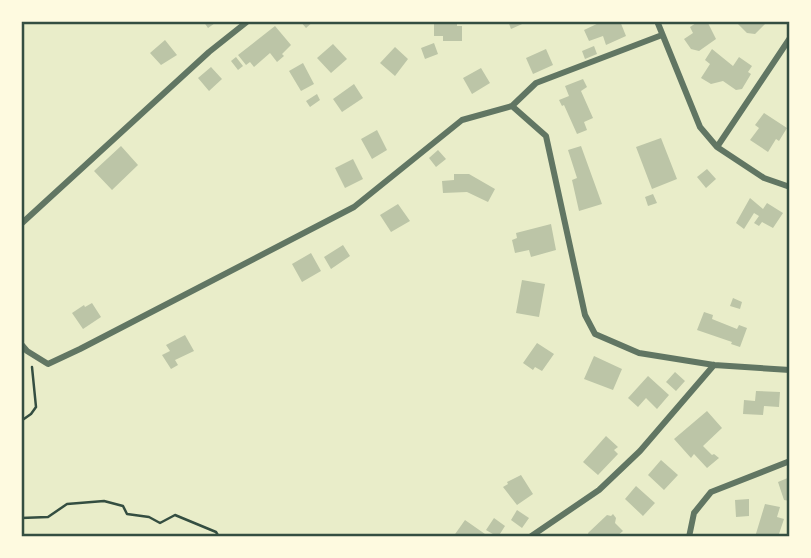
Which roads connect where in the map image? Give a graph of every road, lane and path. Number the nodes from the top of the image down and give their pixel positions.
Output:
1 (248, 21) edge
2 (657, 21) edge
3 (662, 35) junction
4 (790, 38) edge
5 (512, 106) junction
6 (717, 147) junction
7 (790, 187) edge
8 (21, 224) edge
9 (21, 344) edge
10 (31, 354) junction
11 (714, 365) junction
12 (790, 370) edge
13 (21, 421) edge
14 (790, 461) edge
15 (21, 518) edge
16 (219, 537) edge
17 (530, 537) edge
18 (689, 537) edge

1 - 8 street
2 - 3 street
3 - 5 street
3 - 6 street
4 - 6 street
5 - 10 street
5 - 11 street
6 - 7 street
9 - 10 street
10 - 13 path
11 - 12 street
11 - 17 street
14 - 18 street
15 - 16 path

